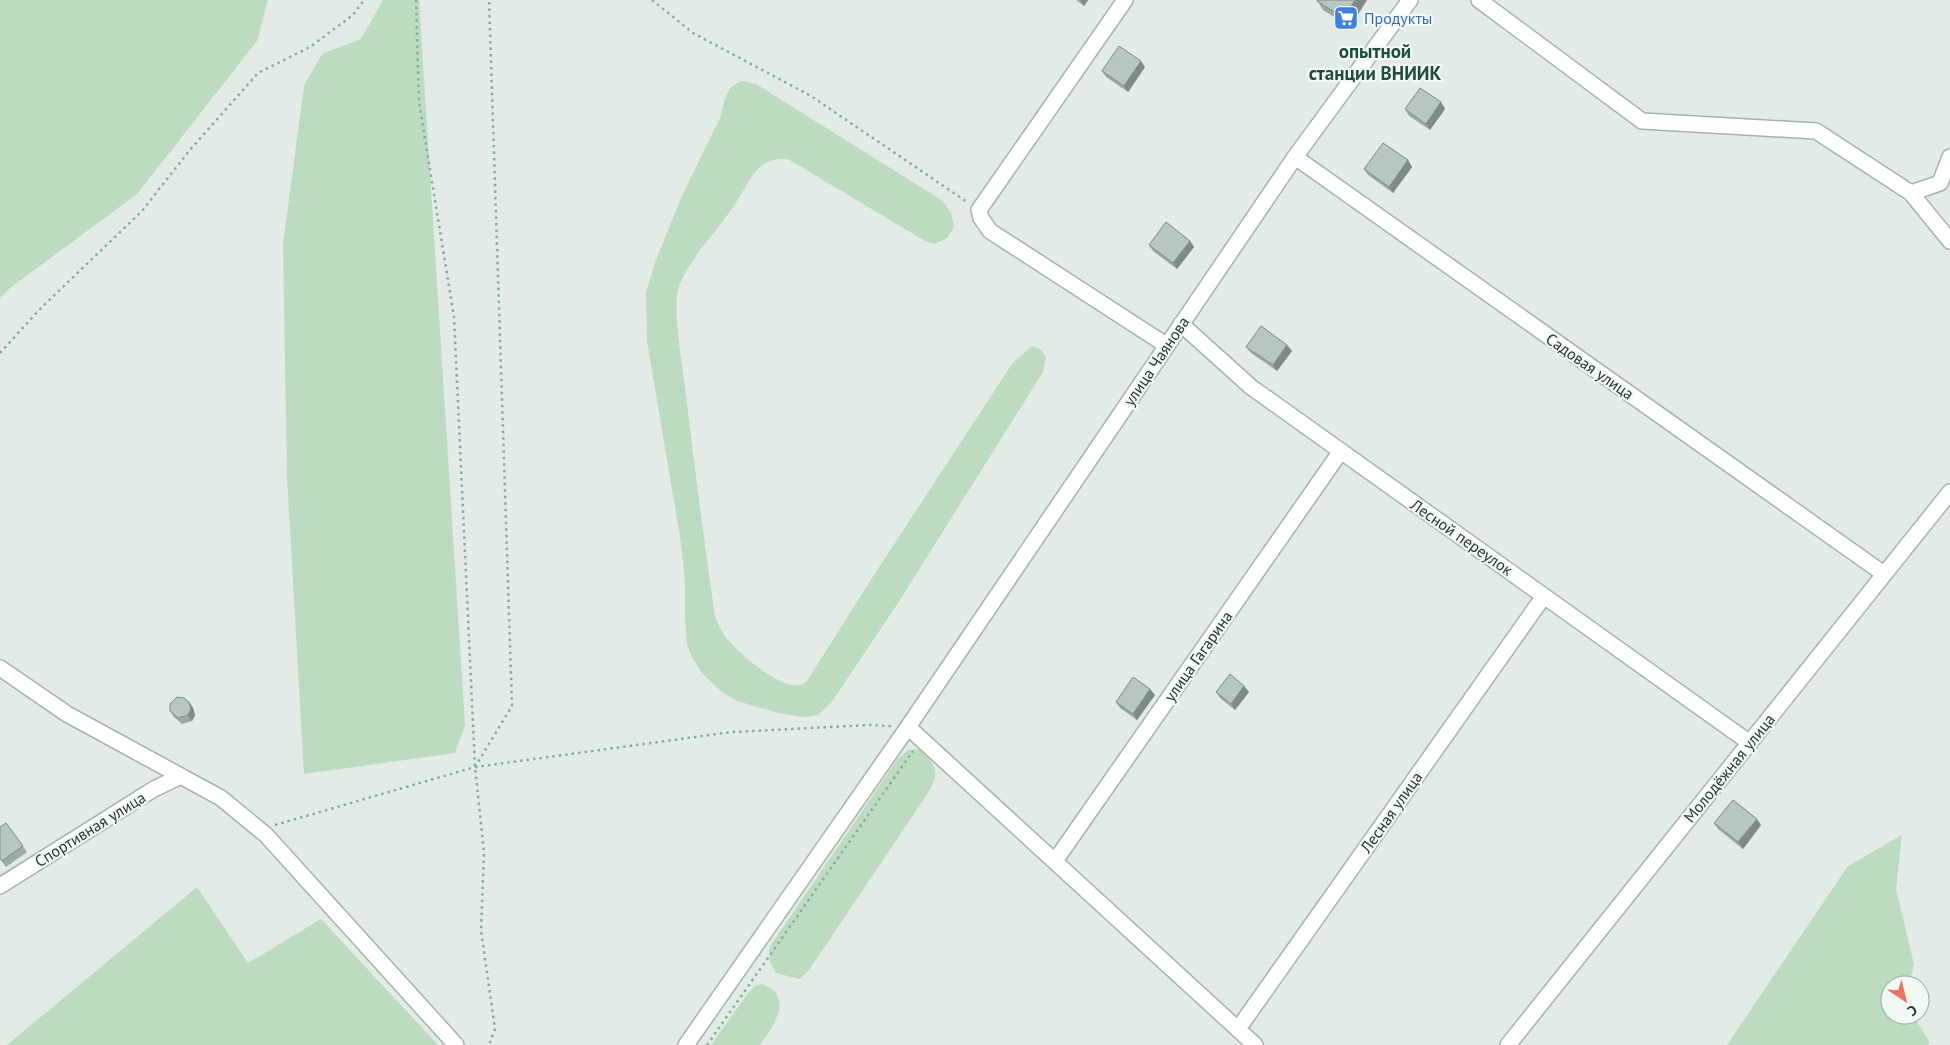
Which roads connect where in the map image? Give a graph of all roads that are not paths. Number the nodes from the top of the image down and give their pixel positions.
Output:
1 (1125, 0) edge
2 (1410, 0) edge
3 (1479, 0) edge
4 (1295, 157) junction
5 (1950, 157) edge
6 (1910, 193) junction
7 (1950, 241) edge
8 (1181, 324) junction
9 (1166, 345) junction
10 (1341, 451) junction
11 (1950, 492) edge
12 (1884, 574) junction
13 (1544, 596) junction
14 (0, 668) edge
15 (908, 727) junction
16 (1750, 742) junction
17 (181, 776) junction
18 (1055, 861) junction
19 (0, 886) edge
20 (1238, 1029) junction
21 (456, 1045) edge
22 (686, 1045) edge
23 (1255, 1045) edge
24 (1508, 1045) edge

1 - 9 street
2 - 4 street, улица Чаянова
3 - 6 street
4 - 8 street, улица Чаянова
4 - 12 street, Садовая улица
5 - 6 street
6 - 7 street
8 - 9 street, улица Чаянова
8 - 10 street, Лесной переулок
9 - 15 street, улица Чаянова
10 - 13 street, Лесной переулок
10 - 18 street, улица Гагарина
11 - 12 street, Молодёжная улица
12 - 16 street, Молодёжная улица
13 - 16 street, Лесной переулок
13 - 20 street, Лесная улица
14 - 17 street
15 - 18 street
15 - 22 street, улица Чаянова
16 - 24 street, Молодёжная улица
17 - 19 street, Спортивная улица
17 - 21 street
18 - 20 street
20 - 23 street

